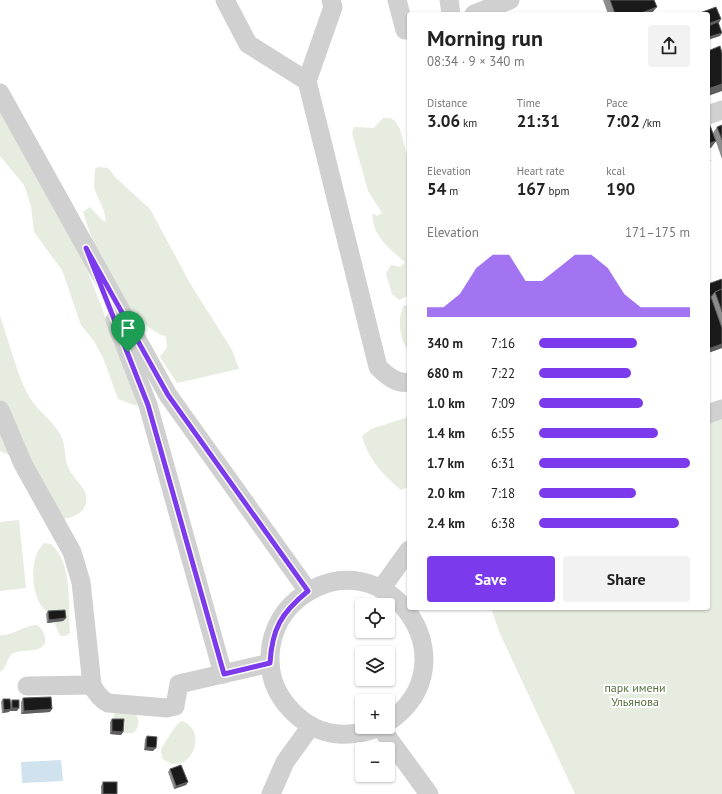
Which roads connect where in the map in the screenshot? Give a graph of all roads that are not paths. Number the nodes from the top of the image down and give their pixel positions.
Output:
1 (225, 0) edge
2 (331, 0) edge
3 (397, 0) edge
4 (449, 0) edge
5 (510, 0) edge
6 (451, 12) edge
7 (479, 12) edge
8 (406, 30) dead end
9 (307, 81) junction
10 (0, 93) edge
11 (722, 110) edge
12 (710, 114) edge
13 (86, 248) junction
14 (407, 382) edge
15 (722, 409) edge
16 (0, 410) edge
17 (710, 413) edge
18 (407, 553) edge
19 (381, 588) junction
20 (308, 591) junction
21 (270, 663) junction
22 (224, 674) junction
23 (92, 685) junction
24 (27, 686) dead end
25 (395, 717) edge
26 (311, 726) junction
27 (355, 734) edge
28 (386, 734) edge
29 (271, 794) edge
30 (429, 794) edge

1 - 9 street
2 - 9 street
3 - 8 street
4 - 6 street
5 - 7 street
9 - 14 street
10 - 13 street
11 - 12 street
13 - 20 street
13 - 22 street
15 - 17 street
16 - 23 street
18 - 19 street
19 - 20 street
19 - 25 street
20 - 21 street
21 - 22 street
21 - 26 street
22 - 23 street
23 - 24 street
26 - 27 street
26 - 29 street
28 - 30 street

